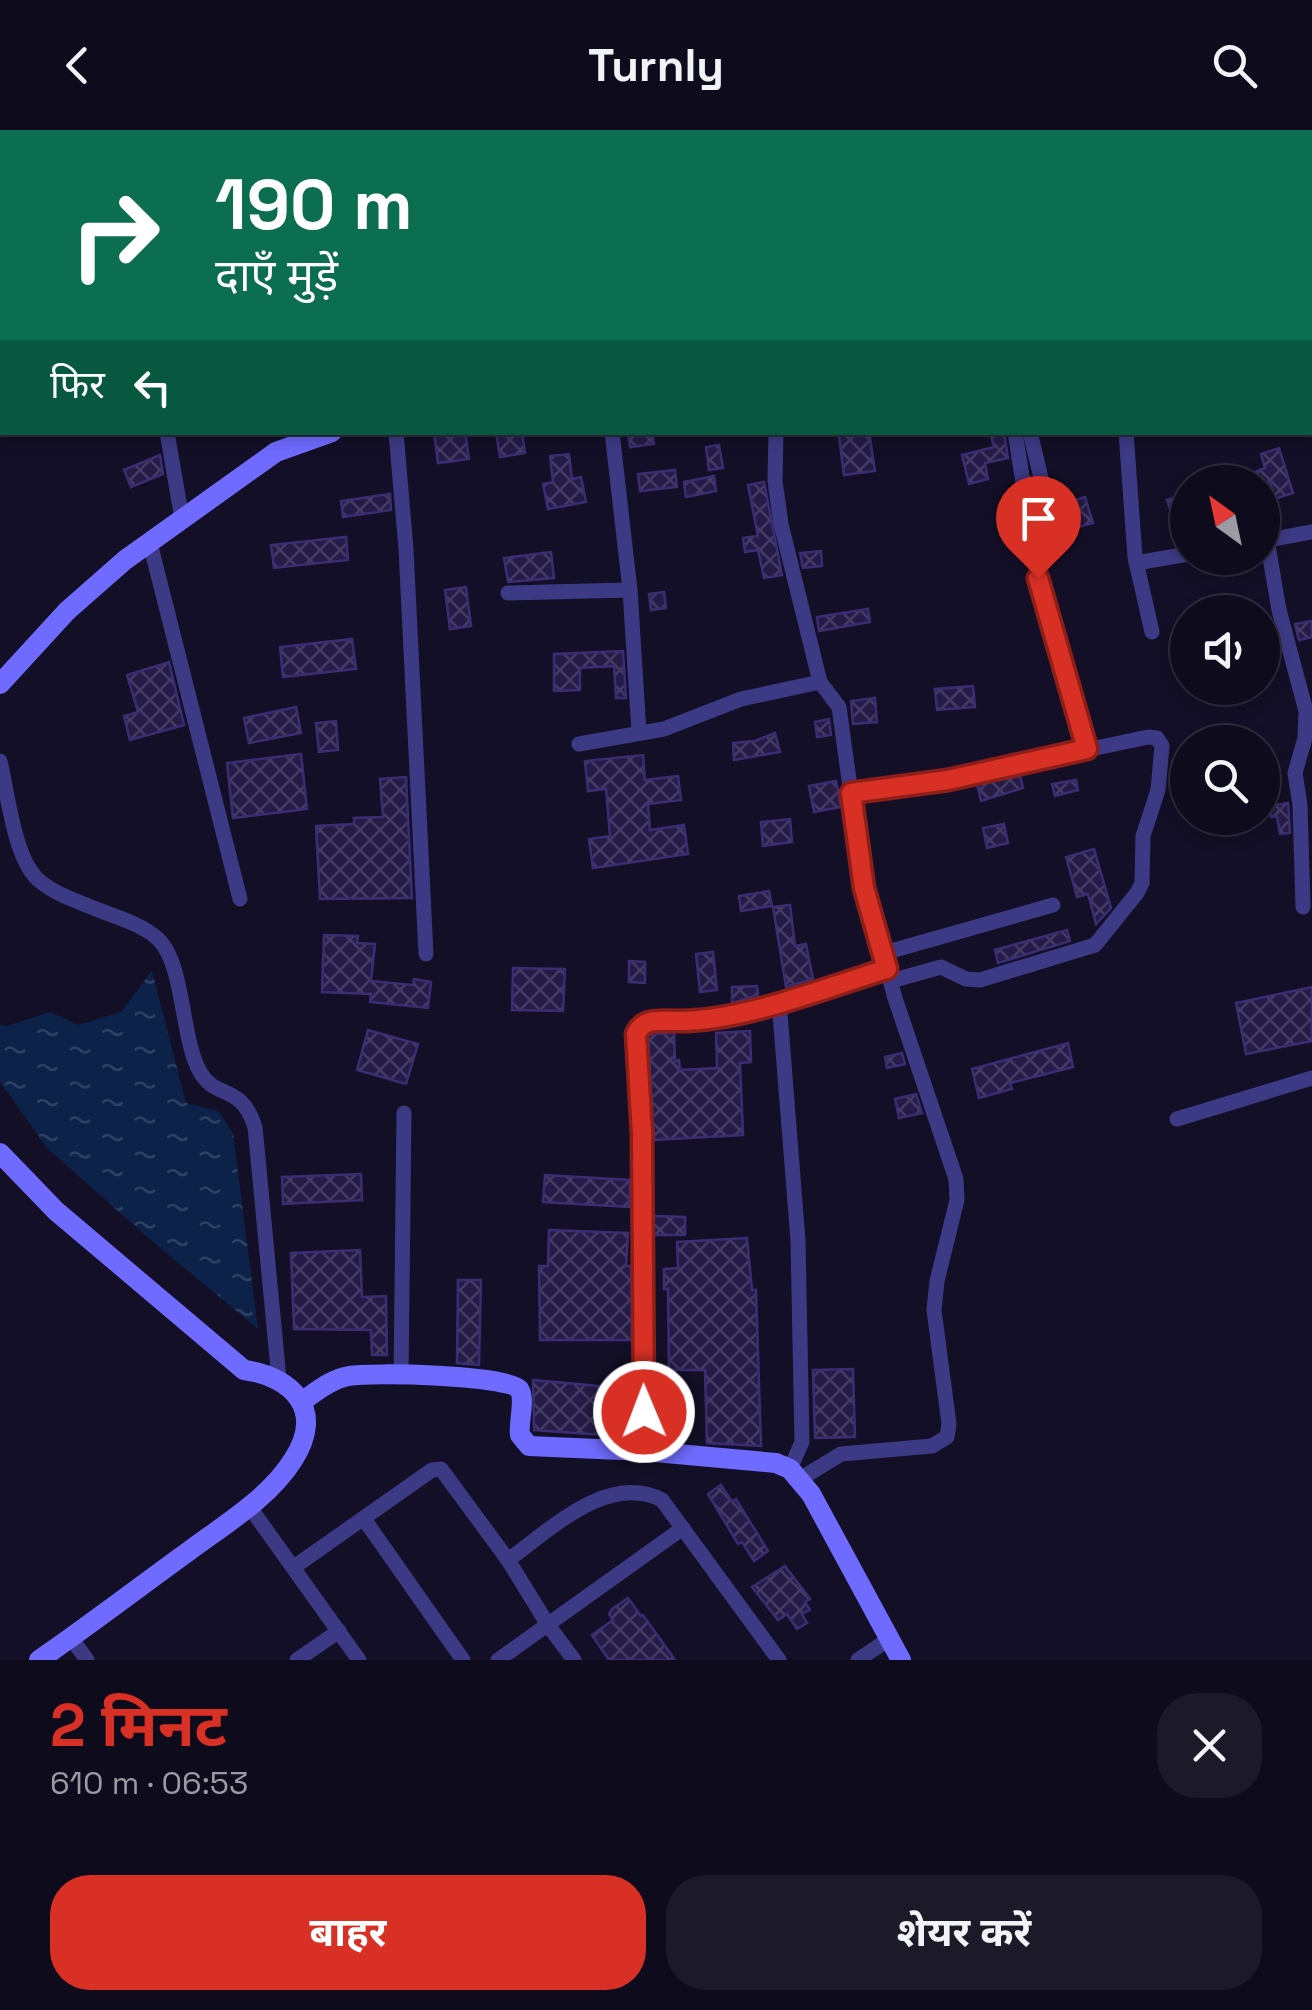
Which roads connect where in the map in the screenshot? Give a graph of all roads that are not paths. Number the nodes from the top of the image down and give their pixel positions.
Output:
1 (168, 435) edge
2 (324, 435) edge
3 (396, 435) edge
4 (612, 435) edge
5 (776, 435) edge
6 (1015, 435) edge
7 (1031, 435) edge
8 (1126, 435) edge
9 (1048, 507) dead end
10 (182, 519) junction
11 (1312, 532) edge
12 (1280, 537) edge
13 (150, 543) junction
14 (1170, 557) edge
15 (1136, 562) junction
16 (1272, 575) edge
17 (630, 590) junction
18 (508, 593) dead end
19 (1152, 632) dead end
20 (820, 682) junction
21 (0, 684) edge
22 (638, 732) junction
23 (579, 744) dead end
24 (1087, 749) junction
25 (0, 761) edge
26 (851, 793) junction
27 (240, 899) dead end
28 (1052, 904) dead end
29 (1303, 907) dead end
30 (426, 954) dead end
31 (887, 968) junction
32 (780, 1001) junction
33 (1312, 1078) edge
34 (404, 1112) dead end
35 (1178, 1119) dead end
36 (0, 1153) edge
37 (401, 1376) junction
38 (279, 1379) junction
39 (302, 1402) junction
40 (644, 1451) junction
41 (795, 1474) junction
42 (249, 1506) junction
43 (364, 1519) junction
44 (683, 1528) junction
45 (508, 1560) junction
46 (294, 1567) junction
47 (548, 1625) junction
48 (338, 1631) junction
49 (71, 1638) junction
50 (890, 1639) junction
51 (39, 1660) edge
52 (87, 1660) edge
53 (297, 1660) edge
54 (359, 1660) edge
55 (463, 1660) edge
56 (498, 1660) edge
57 (574, 1660) edge
58 (778, 1660) edge
59 (858, 1660) edge
60 (901, 1660) edge

1 - 10 street
2 - 10 street
3 - 30 street
4 - 17 street
5 - 20 street
6 - 24 street
7 - 9 street
8 - 15 street
10 - 13 street
11 - 12 street
13 - 21 street
13 - 27 street
14 - 15 street
15 - 19 street
16 - 29 street
17 - 18 street
17 - 22 street
20 - 22 street
20 - 26 street
22 - 23 street
24 - 26 street
24 - 31 street
25 - 38 street
26 - 31 street
28 - 31 street
31 - 32 street
31 - 41 street
32 - 40 street
32 - 41 street
33 - 35 street
34 - 37 street
36 - 38 street
37 - 39 street
37 - 40 street
38 - 39 street
39 - 42 street
40 - 41 street
41 - 50 street
42 - 46 street
42 - 49 street
43 - 45 street
43 - 46 street
43 - 55 street
44 - 45 street
44 - 47 street
44 - 58 street
45 - 47 street
46 - 48 street
47 - 56 street
47 - 57 street
48 - 53 street
48 - 54 street
49 - 51 street
49 - 52 street
50 - 59 street
50 - 60 street

